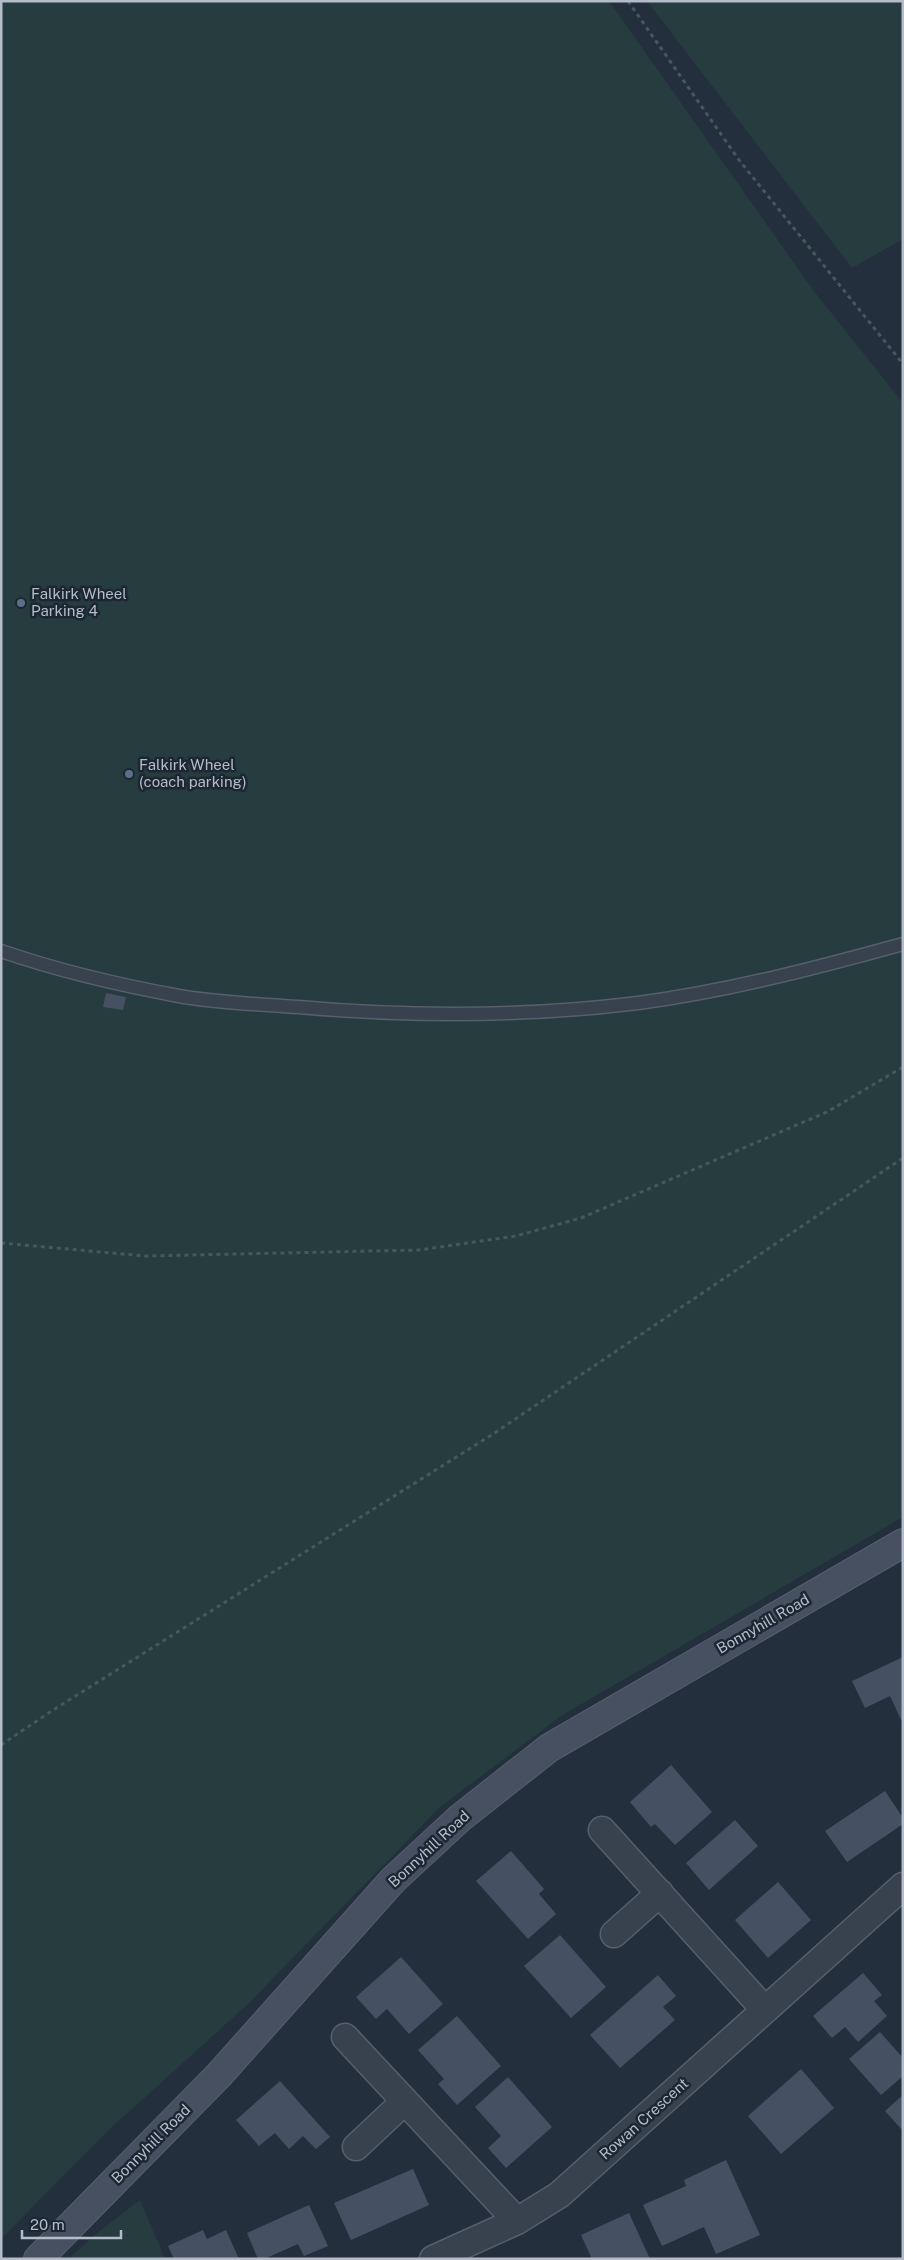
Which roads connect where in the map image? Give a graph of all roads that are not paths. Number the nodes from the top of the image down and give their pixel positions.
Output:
1 (903, 944) edge
2 (1, 951) edge
3 (903, 1543) edge
4 (602, 1830) dead end
5 (903, 1886) edge
6 (660, 1893) junction
7 (614, 1934) dead end
8 (765, 2010) junction
9 (345, 2037) dead end
10 (405, 2101) junction
11 (356, 2147) dead end
12 (517, 2221) junction
13 (38, 2259) edge
14 (432, 2259) edge

1 - 2 lane
3 - 13 main road, Bonnyhill Road
4 - 6 street
5 - 8 street, Rowan Crescent
6 - 7 street
6 - 8 street
8 - 12 street, Rowan Crescent
9 - 10 street
10 - 11 street
10 - 12 street
12 - 14 street, Rowan Crescent

